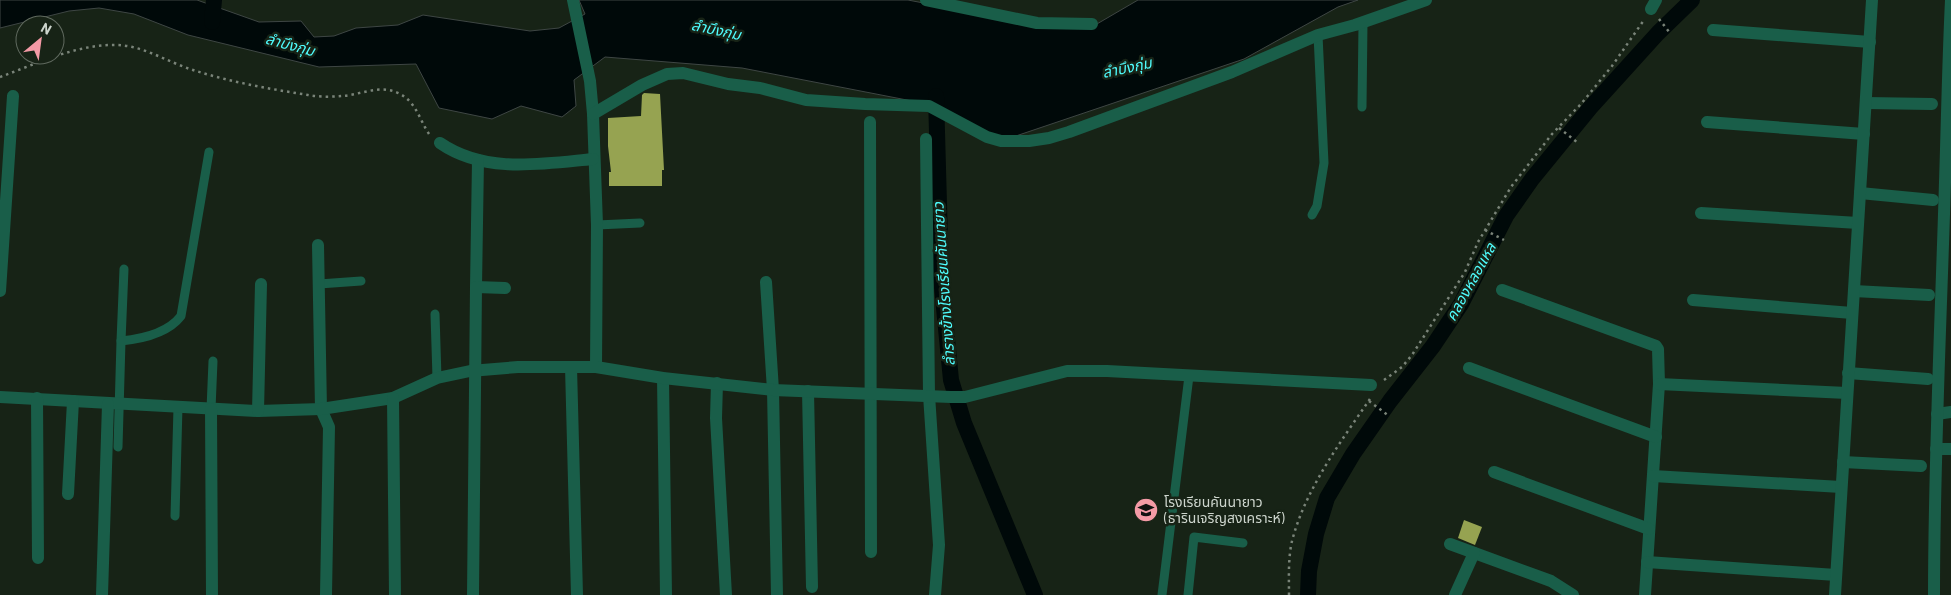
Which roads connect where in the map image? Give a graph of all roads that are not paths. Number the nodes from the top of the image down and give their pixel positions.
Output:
1 (573, 0) edge
2 (926, 0) edge
3 (1426, 0) edge
4 (1872, 0) edge
5 (1950, 0) edge
6 (1363, 23) junction
7 (1092, 24) dead end
8 (1713, 30) dead end
9 (1318, 35) junction
10 (1870, 42) junction
11 (13, 96) dead end
12 (1866, 103) junction
13 (1932, 104) dead end
14 (1362, 107) dead end
15 (593, 114) junction
16 (870, 122) dead end
17 (1707, 122) dead end
18 (1864, 134) junction
19 (926, 139) dead end
20 (440, 143) road end
21 (208, 152) dead end
22 (593, 159) junction
23 (478, 160) junction
24 (1860, 193) junction
25 (1933, 200) dead end
26 (1701, 213) dead end
27 (1312, 214) dead end
28 (640, 223) dead end
29 (1858, 223) junction
30 (596, 225) junction
31 (318, 245) dead end
32 (124, 269) dead end
33 (361, 281) dead end
34 (766, 282) dead end
35 (261, 284) dead end
36 (319, 284) junction
37 (476, 287) junction
38 (505, 288) dead end
39 (1502, 290) dead end
40 (0, 291) edge
41 (1854, 291) junction
42 (1929, 295) dead end
43 (1693, 300) dead end
44 (1852, 313) junction
45 (435, 314) dead end
46 (122, 341) junction
47 (213, 361) dead end
48 (571, 367) junction
49 (596, 367) junction
50 (1469, 368) dead end
51 (476, 370) junction
52 (1848, 374) junction
53 (1189, 376) junction
54 (437, 378) junction
55 (663, 378) junction
56 (1928, 379) dead end
57 (717, 383) junction
58 (1659, 384) junction
59 (1375, 387) road end
60 (773, 390) junction
61 (808, 391) junction
62 (872, 392) junction
63 (1847, 394) junction
64 (929, 395) junction
65 (0, 398) edge
66 (37, 398) junction
67 (393, 398) junction
68 (73, 401) junction
69 (113, 404) junction
70 (178, 407) junction
71 (211, 409) junction
72 (322, 409) junction
73 (258, 410) junction
74 (1951, 412) edge
75 (1937, 414) junction
76 (1656, 437) junction
77 (118, 447) dead end
78 (1936, 449) junction
79 (1951, 449) edge
80 (1843, 462) junction
81 (1921, 466) dead end
82 (1494, 472) dead end
83 (1653, 476) junction
84 (1841, 487) junction
85 (68, 494) dead end
86 (175, 516) dead end
87 (1650, 529) junction
88 (1243, 542) dead end
89 (1450, 544) dead end
90 (871, 552) dead end
91 (1474, 553) junction
92 (38, 558) dead end
93 (1647, 562) junction
94 (1836, 576) junction
95 (812, 587) dead end
96 (102, 595) edge
97 (212, 595) edge
98 (326, 595) edge
99 (395, 595) edge
100 (473, 595) edge
101 (576, 595) edge
102 (666, 595) edge
103 (726, 595) edge
104 (777, 595) edge
105 (935, 595) edge
106 (1162, 595) edge
107 (1188, 595) edge
108 (1455, 595) edge
109 (1573, 595) edge
110 (1645, 595) edge
111 (1835, 595) edge
112 (1934, 595) edge

1 - 15 street
2 - 7 street
3 - 6 street
4 - 10 street
5 - 75 street
6 - 9 street
6 - 14 lane
8 - 10 street
9 - 15 street
9 - 27 lane
10 - 12 street
11 - 40 street
12 - 13 street
12 - 18 street
15 - 22 street
16 - 62 street
17 - 18 street
18 - 24 street
19 - 64 street
20 - 23 street
21 - 46 lane
22 - 23 street
22 - 30 street
23 - 37 street
24 - 25 street
24 - 29 street
26 - 29 street
28 - 30 lane
29 - 41 street
30 - 49 street
31 - 36 street
32 - 46 lane
33 - 36 lane
34 - 60 street
35 - 73 street
36 - 72 street
37 - 38 street
37 - 51 street
39 - 58 street
41 - 42 street
41 - 44 street
43 - 44 street
44 - 52 street
45 - 54 lane
46 - 69 lane
47 - 71 lane
48 - 49 street
48 - 51 street
48 - 101 street
49 - 55 street
50 - 76 street
51 - 54 street
51 - 100 street
52 - 56 street
52 - 63 street
53 - 59 street
53 - 64 street
53 - 106 lane
54 - 67 street
55 - 57 street
55 - 102 street
57 - 60 street
57 - 103 street
58 - 63 street
58 - 76 street
60 - 61 street
60 - 104 street
61 - 62 street
61 - 95 street
62 - 64 street
62 - 90 street
63 - 80 street
64 - 105 street
65 - 66 street
66 - 68 street
66 - 92 street
67 - 72 street
67 - 99 street
68 - 69 street
68 - 85 street
69 - 70 street
69 - 77 lane
69 - 96 street
70 - 71 street
70 - 86 lane
71 - 73 street
71 - 97 street
72 - 73 street
72 - 98 street
74 - 75 street
75 - 78 street
76 - 83 street
78 - 79 street
78 - 112 street
80 - 81 street
80 - 84 street
82 - 87 street
83 - 84 street
83 - 87 street
84 - 94 street
87 - 93 street
88 - 107 lane
89 - 91 street
91 - 108 street
91 - 109 street
93 - 94 street
93 - 110 street
94 - 111 street

